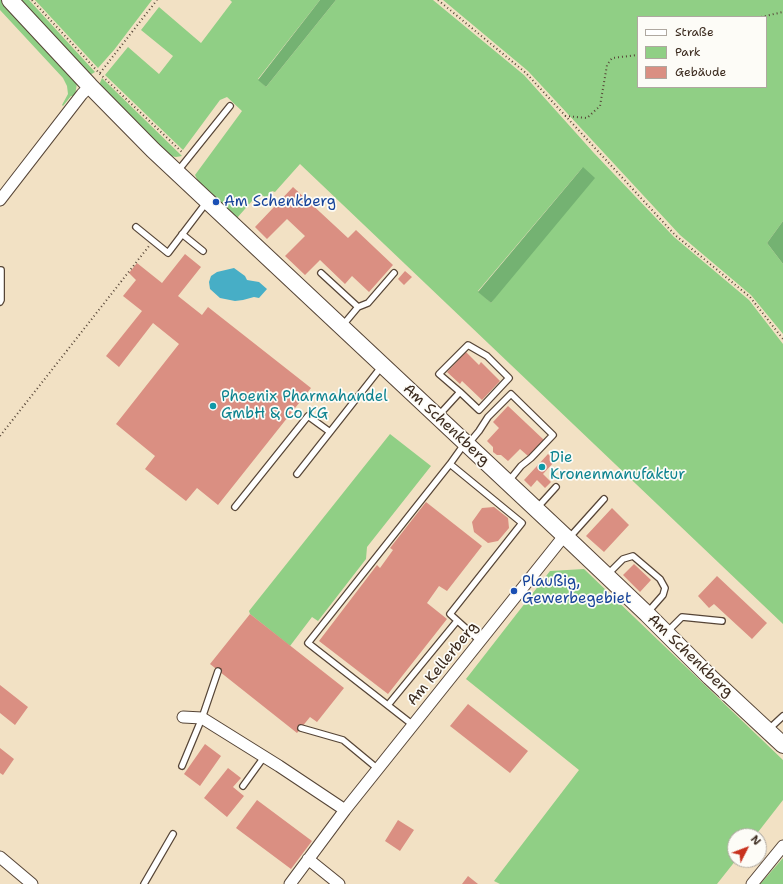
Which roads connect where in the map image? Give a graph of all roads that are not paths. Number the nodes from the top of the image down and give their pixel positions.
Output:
1 (10, 0) edge
2 (90, 86) junction
3 (230, 106) dead end
4 (177, 172) junction
5 (0, 200) edge
6 (208, 201) junction
7 (136, 227) dead end
8 (182, 234) junction
9 (203, 250) dead end
10 (0, 270) edge
11 (321, 273) dead end
12 (394, 273) dead end
13 (0, 302) edge
14 (358, 307) junction
15 (341, 327) junction
16 (383, 366) junction
17 (460, 392) junction
18 (437, 417) junction
19 (330, 432) junction
20 (466, 444) junction
21 (450, 464) junction
22 (297, 474) dead end
23 (507, 482) junction
24 (556, 487) dead end
25 (604, 499) dead end
26 (235, 507) dead end
27 (536, 510) junction
28 (566, 538) junction
29 (606, 576) junction
30 (647, 614) junction
31 (457, 621) junction
32 (722, 621) dead end
33 (666, 633) junction
34 (480, 641) junction
35 (218, 671) dead end
36 (388, 705) junction
37 (783, 716) edge
38 (183, 717) dead end
39 (202, 718) junction
40 (413, 725) junction
41 (301, 728) dead end
42 (767, 730) junction
43 (783, 745) edge
44 (264, 757) junction
45 (182, 766) dead end
46 (378, 769) junction
47 (243, 786) dead end
48 (345, 810) junction
49 (173, 834) dead end
50 (783, 846) edge
51 (0, 857) edge
52 (308, 859) junction
53 (32, 884) edge
54 (144, 884) edge
55 (290, 884) edge
56 (339, 884) edge
57 (752, 884) edge

1 - 2 main road, Am Schenkberg
2 - 4 main road, Am Schenkberg
2 - 5 street
3 - 4 lane
4 - 6 main road, Am Schenkberg
6 - 8 lane
6 - 15 main road, Am Schenkberg
7 - 8 lane
8 - 9 lane
10 - 13 lane
11 - 14 lane
12 - 14 lane
14 - 15 lane
15 - 16 main road, Am Schenkberg
16 - 18 main road, Am Schenkberg
16 - 19 lane
17 - 17 lane
17 - 18 lane
18 - 20 main road, Am Schenkberg
19 - 22 lane
19 - 26 lane
20 - 21 lane
20 - 23 main road, Am Schenkberg
20 - 23 lane
21 - 31 lane
21 - 36 lane
23 - 27 main road, Am Schenkberg
24 - 27 lane
25 - 28 lane
27 - 28 main road, Am Schenkberg
28 - 29 main road, Am Schenkberg
28 - 34 street, Am Kellerberg
29 - 30 main road, Am Schenkberg
29 - 30 lane
30 - 33 main road, Am Schenkberg
31 - 34 lane
31 - 36 lane
32 - 33 lane
33 - 42 main road, Am Schenkberg
34 - 40 street, Am Kellerberg
35 - 39 lane
36 - 40 lane
37 - 42 lane
38 - 39 street
39 - 44 street
39 - 45 lane
40 - 46 street, Am Kellerberg
41 - 46 lane
42 - 43 main road, Am Schenkberg
44 - 47 lane
44 - 48 street
46 - 48 street, Am Kellerberg
48 - 52 street, Am Kellerberg
49 - 54 lane
50 - 57 street
51 - 53 street
52 - 55 street, Am Kellerberg
52 - 56 street

